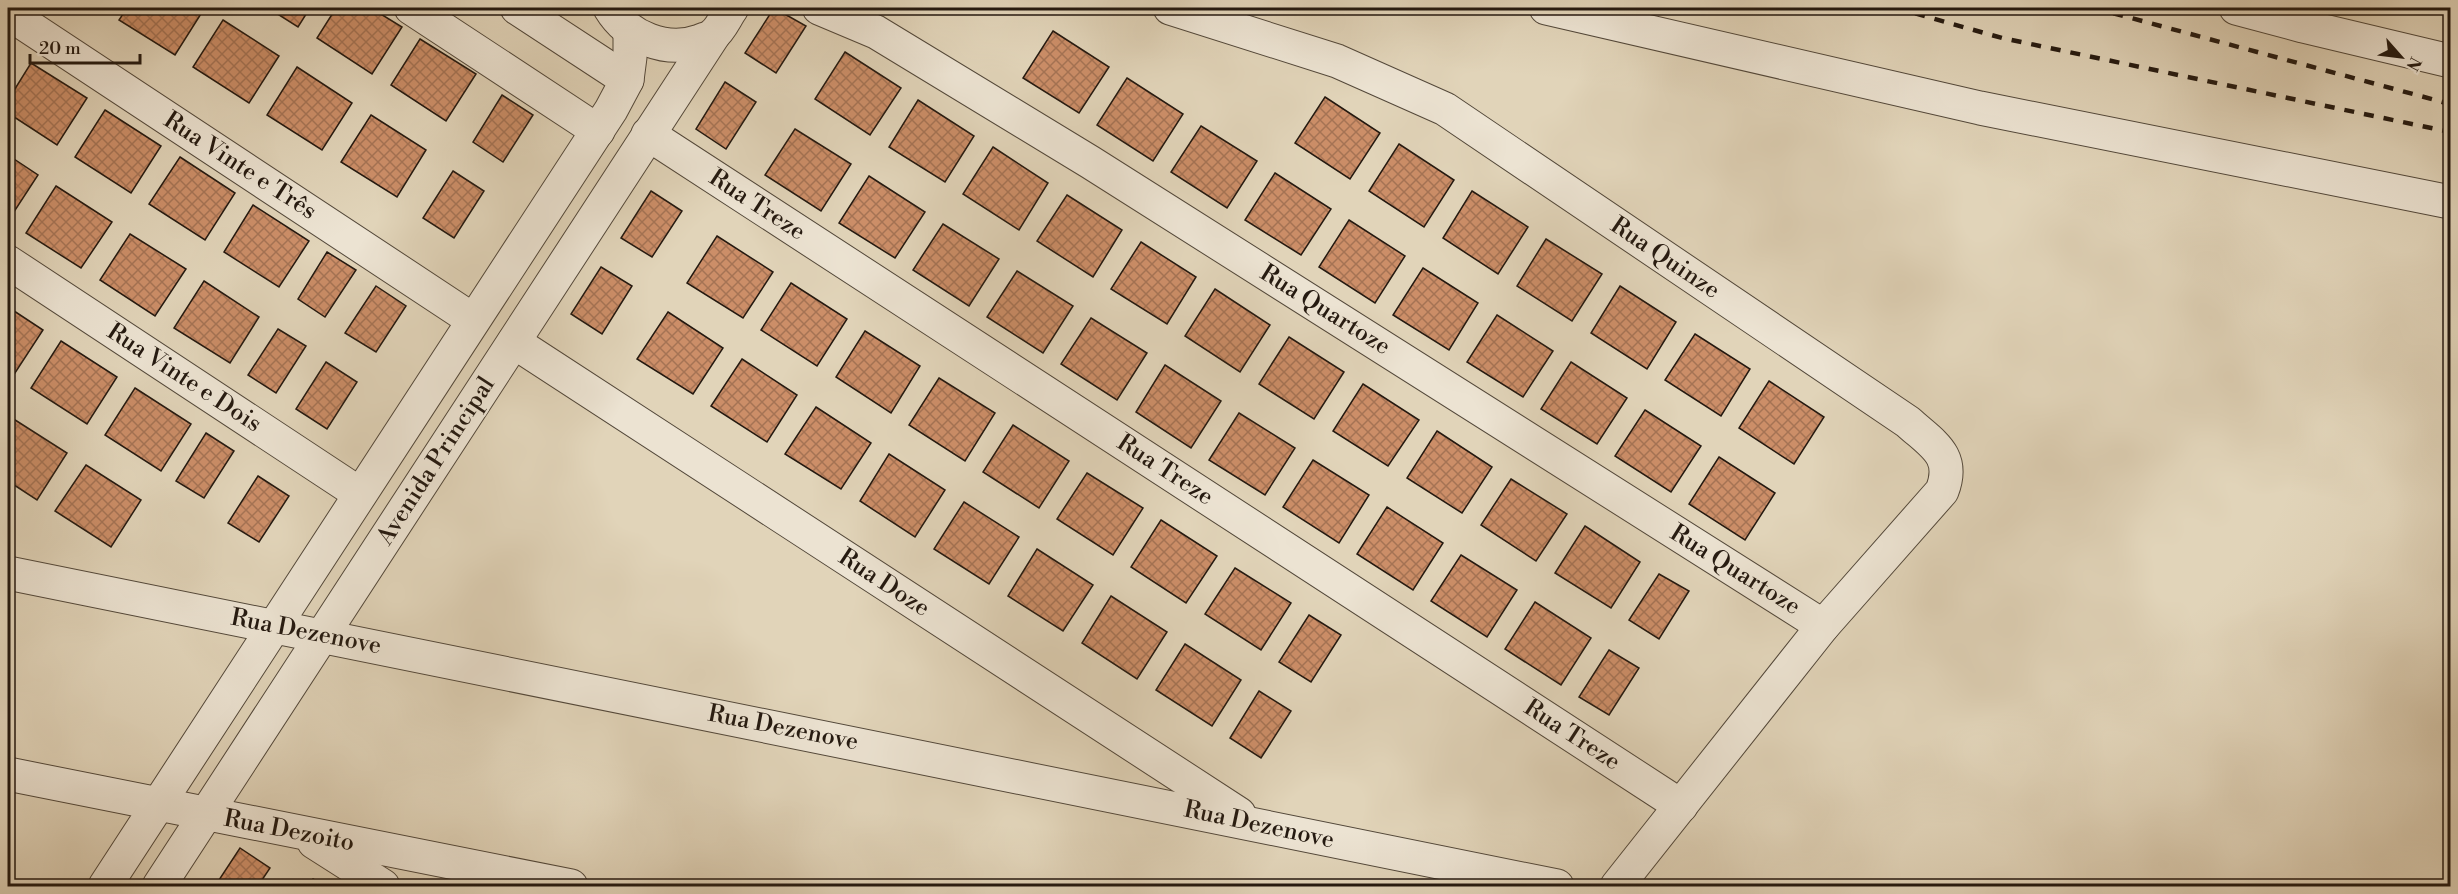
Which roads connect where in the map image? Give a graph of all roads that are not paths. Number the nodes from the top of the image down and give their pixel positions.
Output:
1 (411, 8) edge
2 (517, 8) edge
3 (732, 8) edge
4 (819, 8) edge
5 (1546, 8) edge
6 (2235, 8) edge
7 (1192, 10) edge
8 (8, 13) edge
9 (620, 19) edge
10 (713, 36) junction
11 (2451, 61) edge
12 (627, 80) junction
13 (598, 131) junction
14 (648, 134) junction
15 (2451, 202) edge
16 (8, 262) edge
17 (473, 320) junction
18 (514, 342) junction
19 (360, 494) junction
20 (8, 549) edge
21 (8, 573) edge
22 (61, 583) junction
23 (274, 626) junction
24 (1823, 626) junction
25 (323, 635) junction
26 (8, 774) edge
27 (159, 804) junction
28 (1681, 806) junction
29 (206, 814) junction
30 (1254, 824) junction
31 (300, 833) junction
32 (105, 886) edge
33 (159, 886) edge
34 (383, 886) edge
35 (571, 886) edge
36 (1557, 886) edge
37 (1617, 886) edge

1 - 13 street
2 - 12 street
3 - 10 street, Avenida Principal
4 - 24 street, Rua Quartoze
5 - 15 street
6 - 11 street
7 - 24 street, Rua Quinze
8 - 17 street, Rua Vinte e Três
9 - 10 street, Avenida Principal
9 - 12 street, Avenida Principal
10 - 14 street, Avenida Principal
12 - 13 street, Avenida Principal
13 - 17 street, Avenida Principal
14 - 18 street, Avenida Principal
14 - 28 street, Rua Treze
16 - 19 street, Rua Vinte e Dois
17 - 19 street, Avenida Principal
18 - 25 street, Avenida Principal
18 - 30 street, Rua Doze
19 - 23 street, Avenida Principal
20 - 22 street
21 - 22 street, Rua Dezenove
22 - 23 street, Rua Dezenove
23 - 25 street, Rua Dezenove
23 - 27 street, Avenida Principal
24 - 28 street, Rua Quinze
25 - 29 street, Avenida Principal
25 - 30 street, Rua Dezenove
26 - 27 street, Rua Dezoito
27 - 29 street, Rua Dezoito
27 - 32 street, Avenida Principal
28 - 37 street, Rua Quinze
29 - 31 street, Rua Dezoito
29 - 33 street, Avenida Principal
30 - 36 street, Rua Dezenove
31 - 34 street
31 - 35 street, Rua Dezoito

